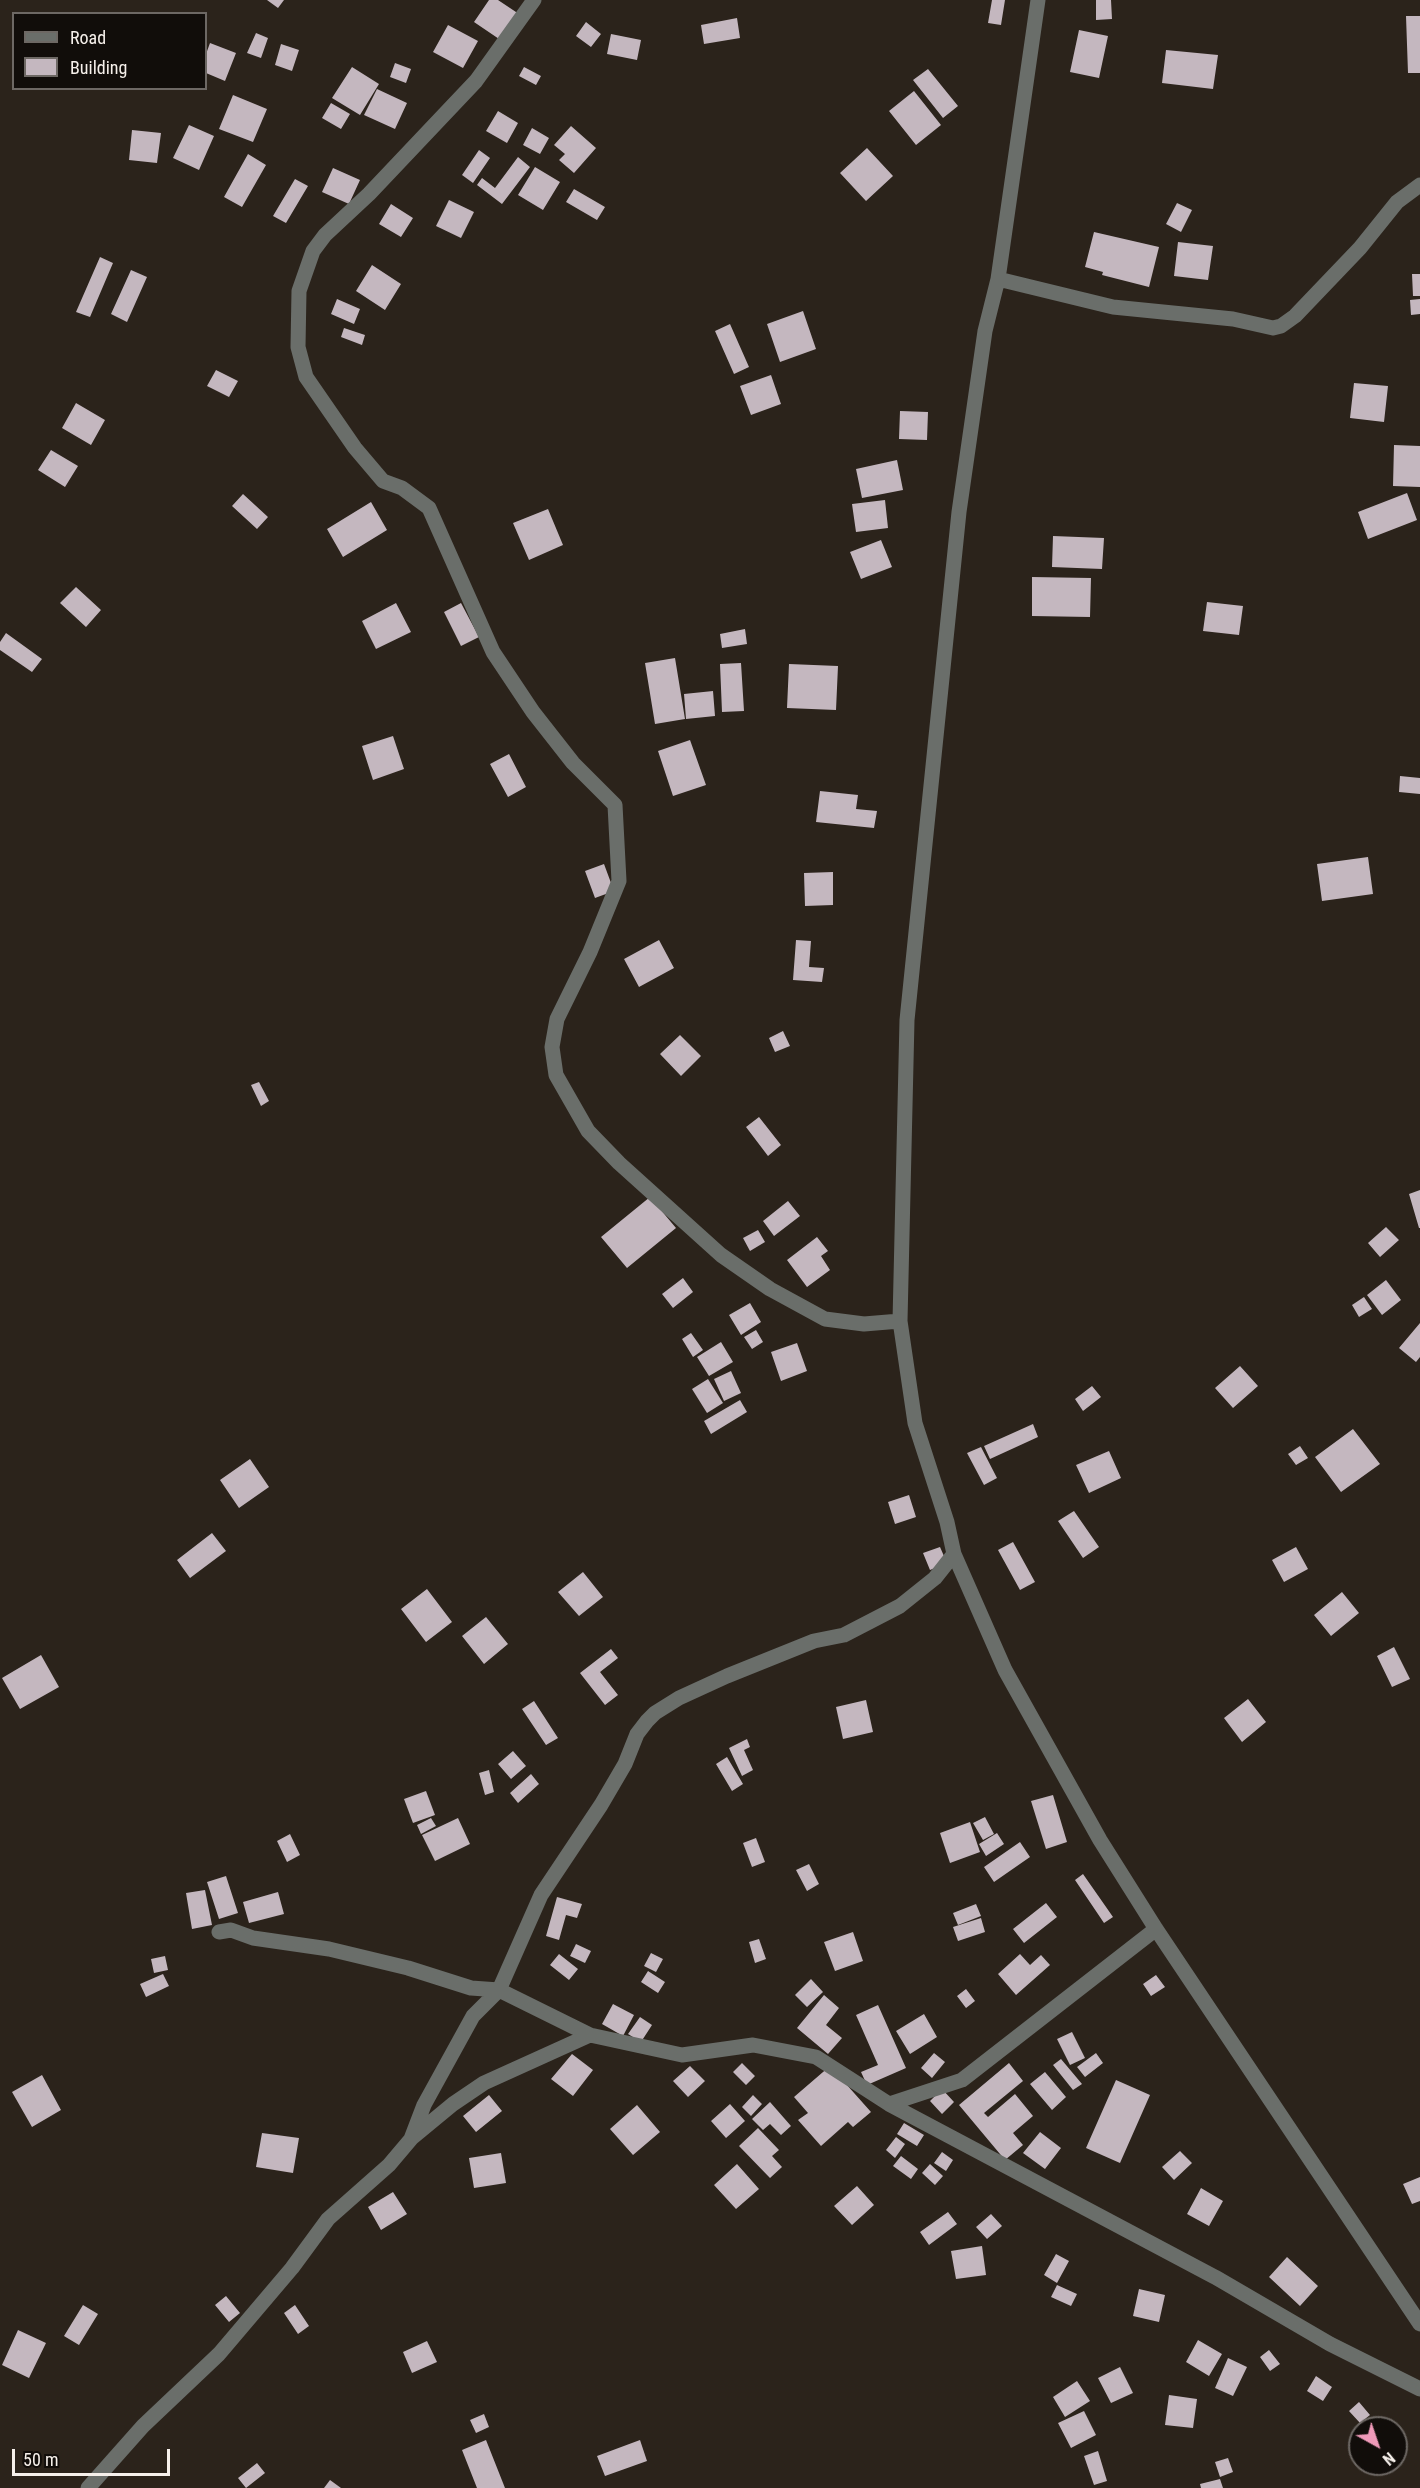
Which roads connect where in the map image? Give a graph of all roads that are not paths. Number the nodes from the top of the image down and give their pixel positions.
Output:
1 (534, 0) edge
2 (1038, 0) edge
3 (1420, 185) edge
4 (998, 279) junction
5 (900, 1321) junction
6 (954, 1554) junction
7 (1156, 1929) junction
8 (219, 1932) dead end
9 (499, 1990) junction
10 (590, 2035) junction
11 (890, 2104) junction
12 (411, 2139) junction
13 (1420, 2324) edge
14 (1420, 2389) edge
15 (88, 2488) edge

1 - 5 street
2 - 4 street
3 - 4 street
4 - 5 street
5 - 6 street
6 - 7 street
6 - 9 street
7 - 11 street
7 - 13 street
8 - 9 street
9 - 10 street
9 - 12 street
10 - 11 street
10 - 12 street
11 - 14 street
12 - 15 street

